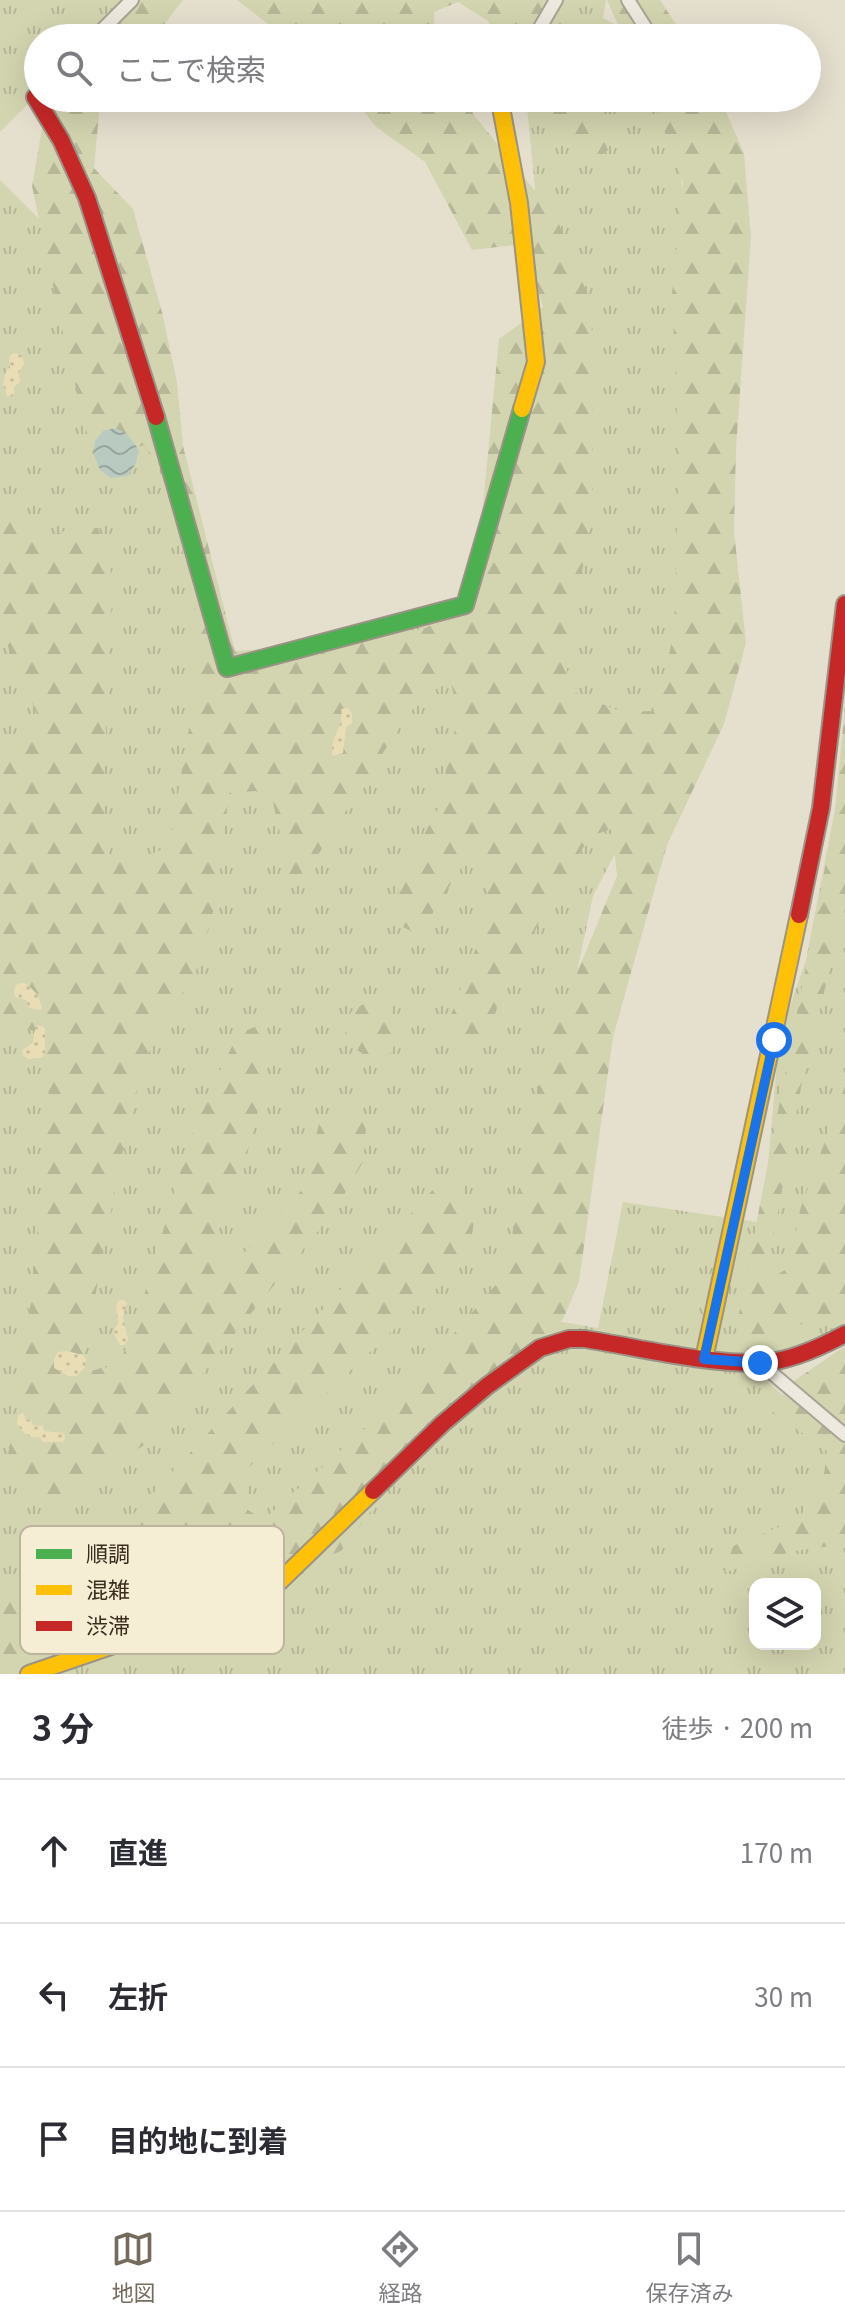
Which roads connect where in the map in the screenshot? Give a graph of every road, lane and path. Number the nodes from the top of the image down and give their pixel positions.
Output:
1 (132, 0) edge
2 (556, 0) edge
3 (628, 0) edge
4 (108, 24) edge
5 (542, 24) edge
6 (643, 24) edge
7 (44, 112) edge
8 (502, 112) edge
9 (845, 604) edge
10 (845, 1334) edge
11 (704, 1359) junction
12 (760, 1363) junction
13 (845, 1435) edge
14 (284, 1577) edge
15 (89, 1654) edge
16 (29, 1674) edge

1 - 4 street
2 - 5 street
3 - 6 street
7 - 8 street
9 - 11 street
10 - 12 street
11 - 12 street
11 - 14 street
12 - 13 street
15 - 16 street

